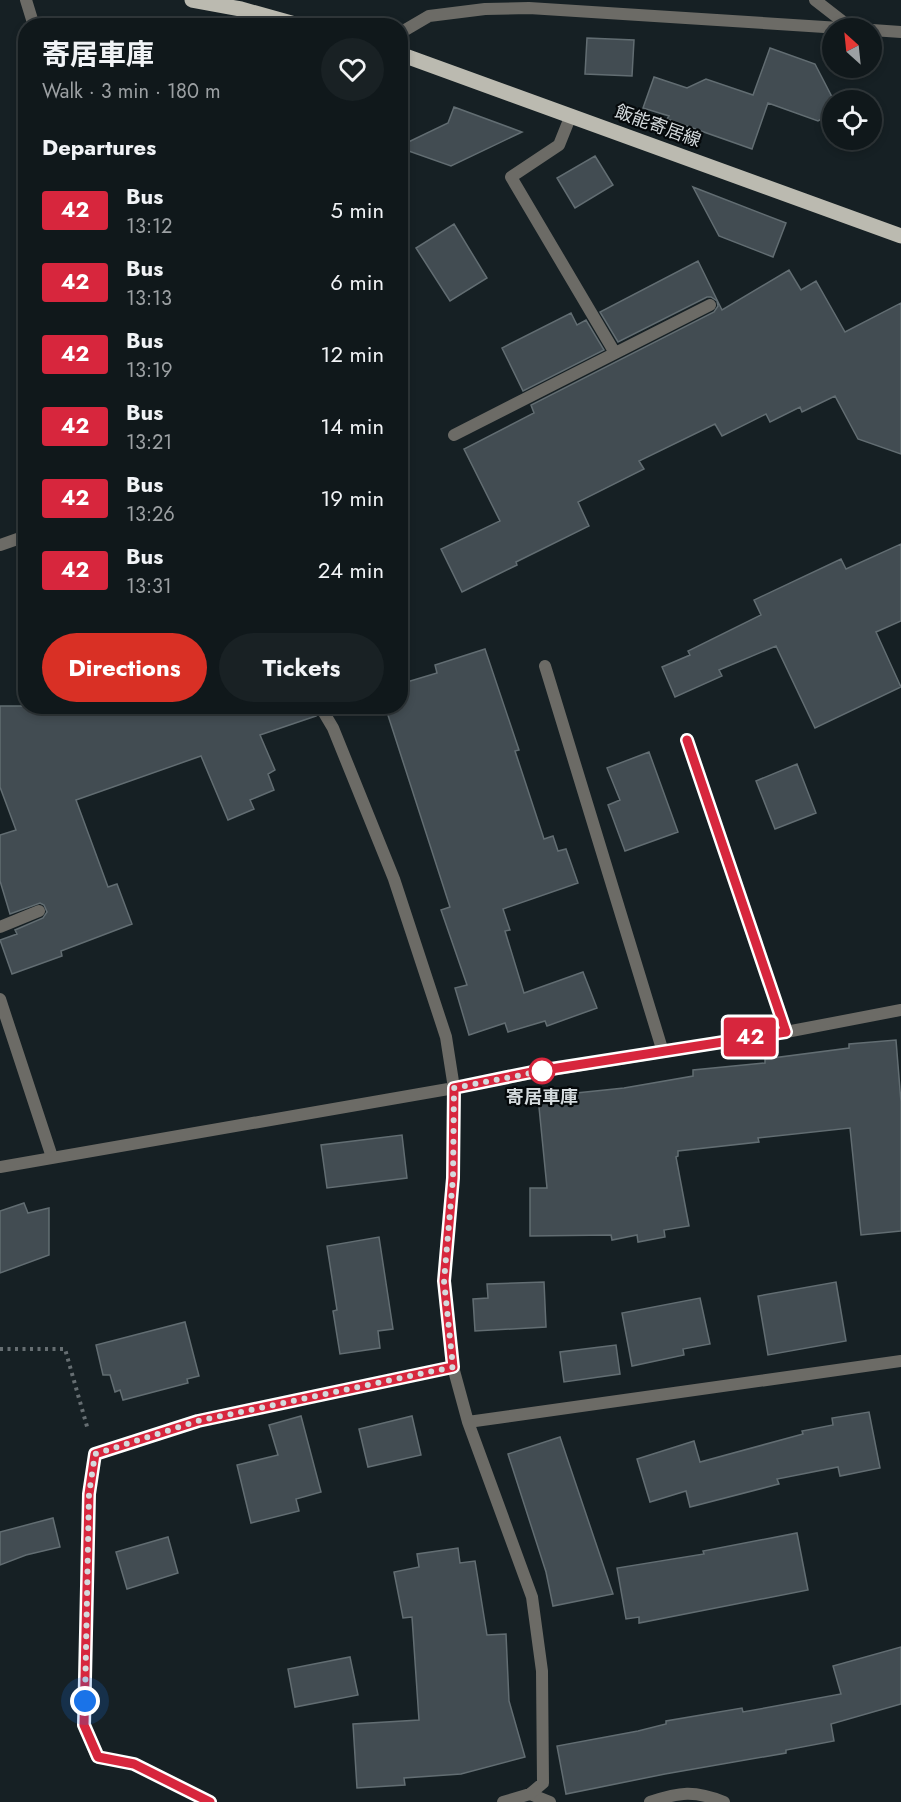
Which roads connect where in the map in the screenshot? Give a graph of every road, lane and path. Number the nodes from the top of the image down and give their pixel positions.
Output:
1 (26, 0) edge
2 (192, 0) edge
3 (834, 0) edge
4 (818, 2) edge
5 (241, 9) junction
6 (32, 18) edge
7 (245, 18) edge
8 (273, 18) edge
9 (838, 18) edge
10 (822, 27) edge
11 (408, 28) edge
12 (882, 31) edge
13 (901, 32) edge
14 (408, 57) edge
15 (572, 115) junction
16 (901, 236) edge
17 (710, 305) dead end
18 (615, 353) junction
19 (454, 435) dead end
20 (18, 539) edge
21 (0, 545) edge
22 (545, 666) dead end
23 (325, 714) edge
24 (687, 740) dead end
25 (39, 911) dead end
26 (0, 927) edge
27 (0, 999) edge
28 (901, 1010) edge
29 (786, 1032) junction
30 (663, 1052) junction
31 (454, 1088) junction
32 (52, 1157) junction
33 (0, 1167) edge
34 (0, 1349) edge
35 (901, 1361) edge
36 (453, 1367) junction
37 (468, 1422) junction
38 (95, 1454) junction
39 (530, 1794) junction
40 (210, 1802) edge
41 (503, 1802) edge
42 (550, 1802) edge
43 (650, 1802) edge
44 (724, 1802) edge

1 - 6 street
2 - 5 main road
3 - 4 street
4 - 9 street
5 - 7 street
5 - 8 main road
10 - 11 street
12 - 13 street
14 - 15 main road, 飯能寄居線
15 - 16 main road, 飯能寄居線
15 - 18 street
17 - 18 street
18 - 19 street
20 - 21 street
22 - 30 street
23 - 31 street
24 - 29 street
25 - 26 street
27 - 32 street
28 - 29 street
29 - 30 street
30 - 31 street
31 - 32 street
31 - 36 street
32 - 33 street
34 - 38 path
35 - 37 street
36 - 37 street
36 - 38 street
37 - 39 street
38 - 40 street
39 - 41 street
39 - 42 street
43 - 44 street

